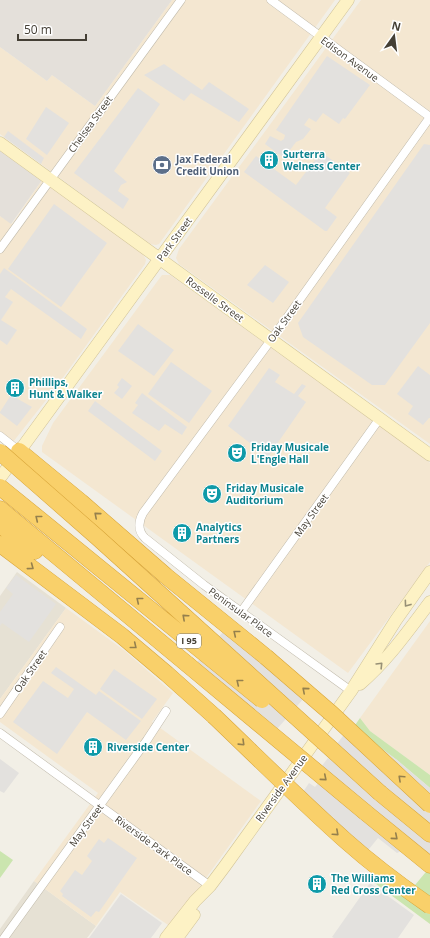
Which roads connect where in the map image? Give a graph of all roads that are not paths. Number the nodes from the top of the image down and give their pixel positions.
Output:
1 (181, 0) edge
2 (271, 0) edge
3 (348, 0) edge
4 (321, 37) junction
5 (430, 117) edge
6 (0, 143) edge
7 (50, 179) junction
8 (0, 249) edge
9 (160, 259) junction
10 (271, 340) junction
11 (380, 418) junction
12 (0, 436) edge
13 (0, 452) edge
14 (19, 452) junction
15 (430, 455) edge
16 (0, 478) edge
17 (0, 487) edge
18 (0, 509) edge
19 (0, 525) edge
20 (140, 525) joint
21 (0, 544) edge
22 (430, 572) edge
23 (430, 602) edge
24 (241, 612) junction
25 (60, 628) dead end
26 (187, 664) junction
27 (351, 691) junction
28 (166, 711) dead end
29 (0, 714) edge
30 (0, 733) edge
31 (380, 793) junction
32 (430, 804) edge
33 (100, 806) junction
34 (430, 834) edge
35 (430, 865) edge
36 (210, 886) junction
37 (430, 906) edge
38 (4, 938) edge
39 (166, 938) edge
40 (177, 938) edge

1 - 7 street, Chelsea Street
2 - 4 street, Edison Avenue
3 - 4 main road, Park Street
4 - 5 street, Edison Avenue
4 - 9 main road, Park Street
5 - 10 street, Oak Street
6 - 7 main road, Rosselle Street
7 - 8 street, Chelsea Street
7 - 9 main road, Rosselle Street
9 - 10 main road, Rosselle Street
9 - 14 main road, Park Street
10 - 11 main road, Rosselle Street
10 - 20 street, Oak Street
11 - 15 main road, Rosselle Street
11 - 24 street, May Street
12 - 14 street
31 -> 13 highway, bridge
14 - 16 main road, Park Street
32 -> 14 highway, bridge
31 -> 17 highway, I 95, bridge
18 - 26 highway, I 95
19 - 26 highway
20 - 24 street, Peninsular Place
21 -> 37 highway, bridge
22 -> 27 main road, Riverside Avenue
27 -> 23 main road, Riverside Avenue
24 - 27 street, Peninsular Place
25 - 29 street, Oak Street
26 -> 35 highway, I 95, bridge
27 - 36 main road, Riverside Avenue
28 - 33 street, May Street
30 - 33 street, Riverside Park Place
31 - 34 highway, I 95
33 - 36 street, Riverside Park Place
33 - 38 street, May Street
36 - 39 main road, Riverside Avenue
36 - 40 main road, Riverside Avenue

